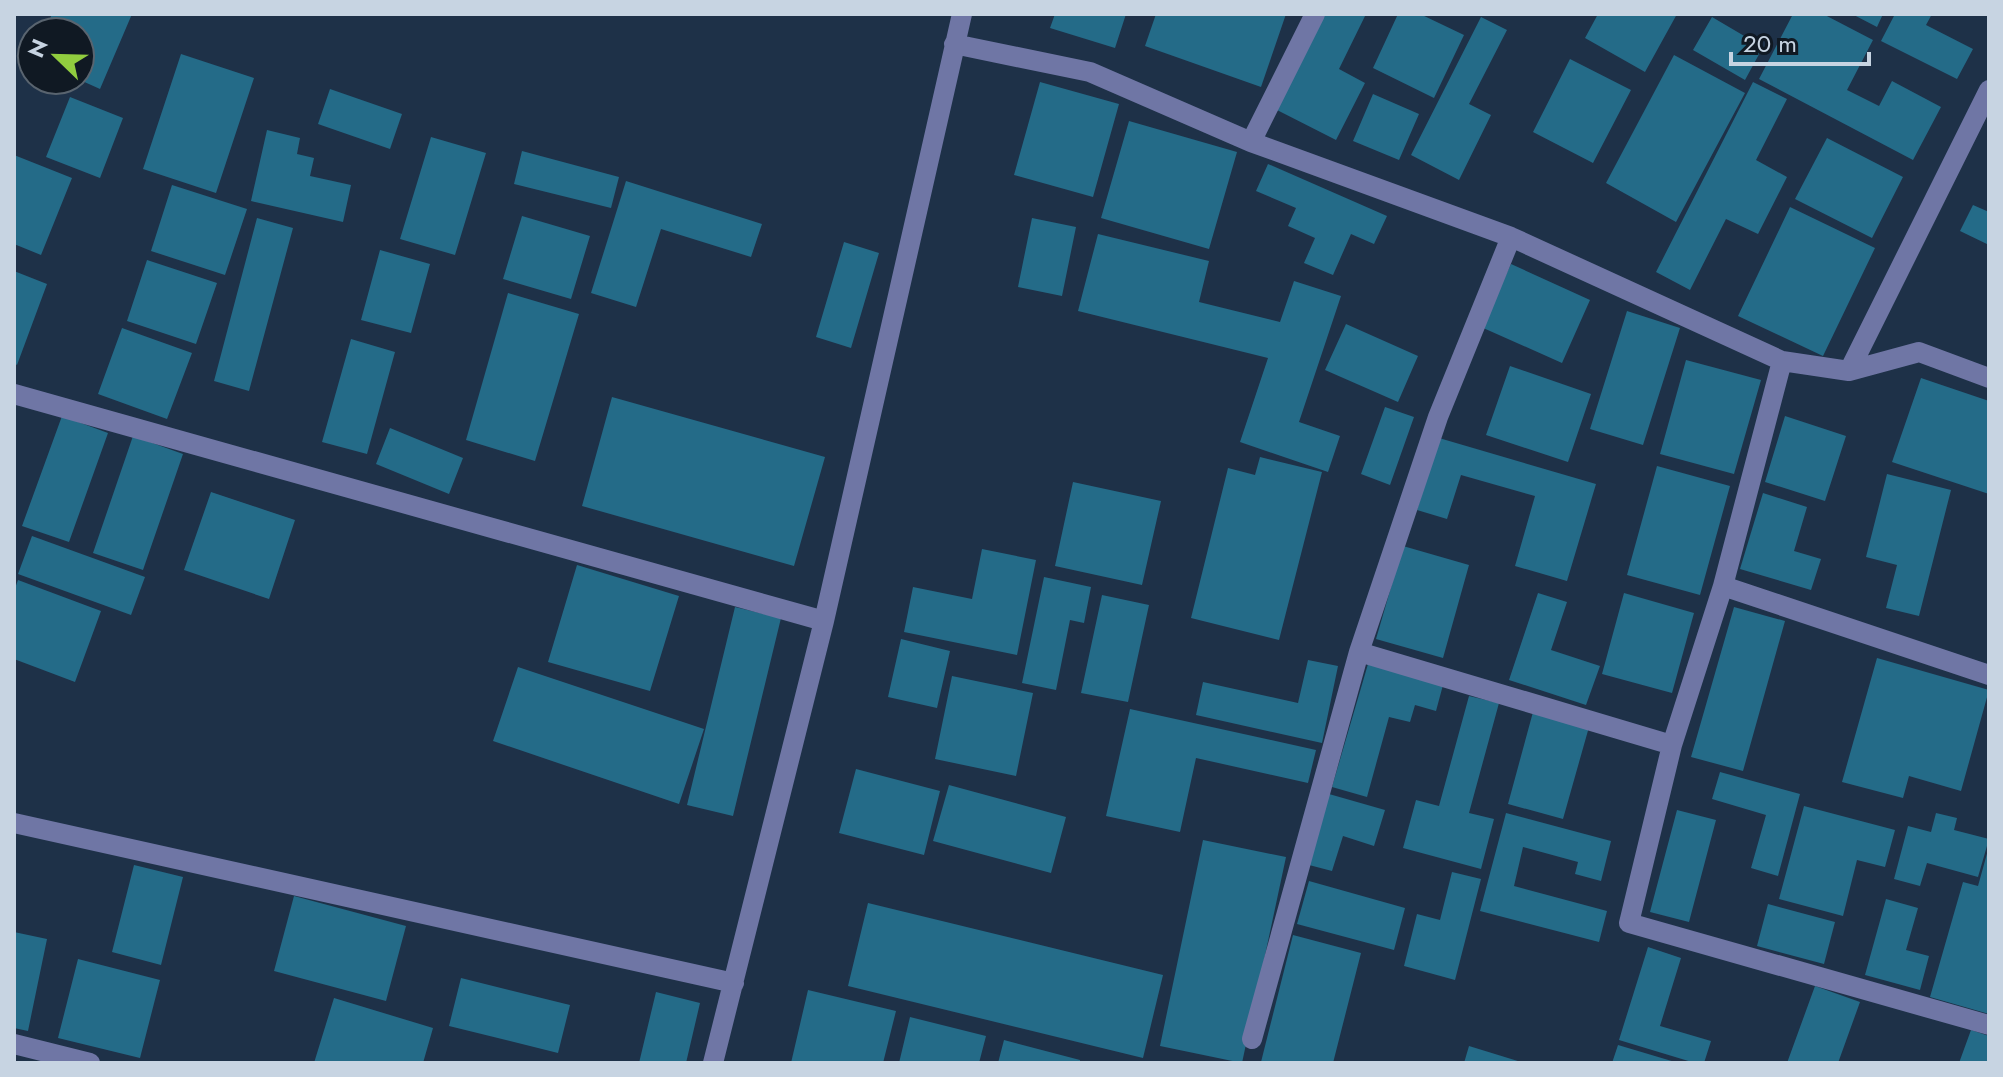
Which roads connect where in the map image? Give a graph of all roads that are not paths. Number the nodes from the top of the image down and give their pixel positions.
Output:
1 (962, 14) edge
2 (1315, 14) edge
3 (954, 44) junction
4 (1989, 90) edge
5 (1251, 142) junction
6 (1511, 237) junction
7 (1782, 361) junction
8 (1849, 371) junction
9 (1989, 378) edge
10 (14, 394) edge
11 (1723, 586) junction
12 (824, 621) junction
13 (1359, 652) junction
14 (1989, 675) edge
15 (1672, 745) junction
16 (14, 823) edge
17 (734, 983) junction
18 (1989, 1025) edge
19 (1252, 1039) dead end
20 (14, 1044) edge
21 (90, 1063) edge
22 (713, 1063) edge

1 - 3 street
2 - 5 street
3 - 5 street
3 - 12 street
4 - 8 street
5 - 6 street
6 - 7 street
6 - 13 street
7 - 8 street
7 - 11 street
8 - 9 street
10 - 12 street
11 - 14 street
11 - 15 street
12 - 17 street
13 - 15 street
13 - 19 street
15 - 18 street
16 - 17 street
17 - 22 street
20 - 21 street

